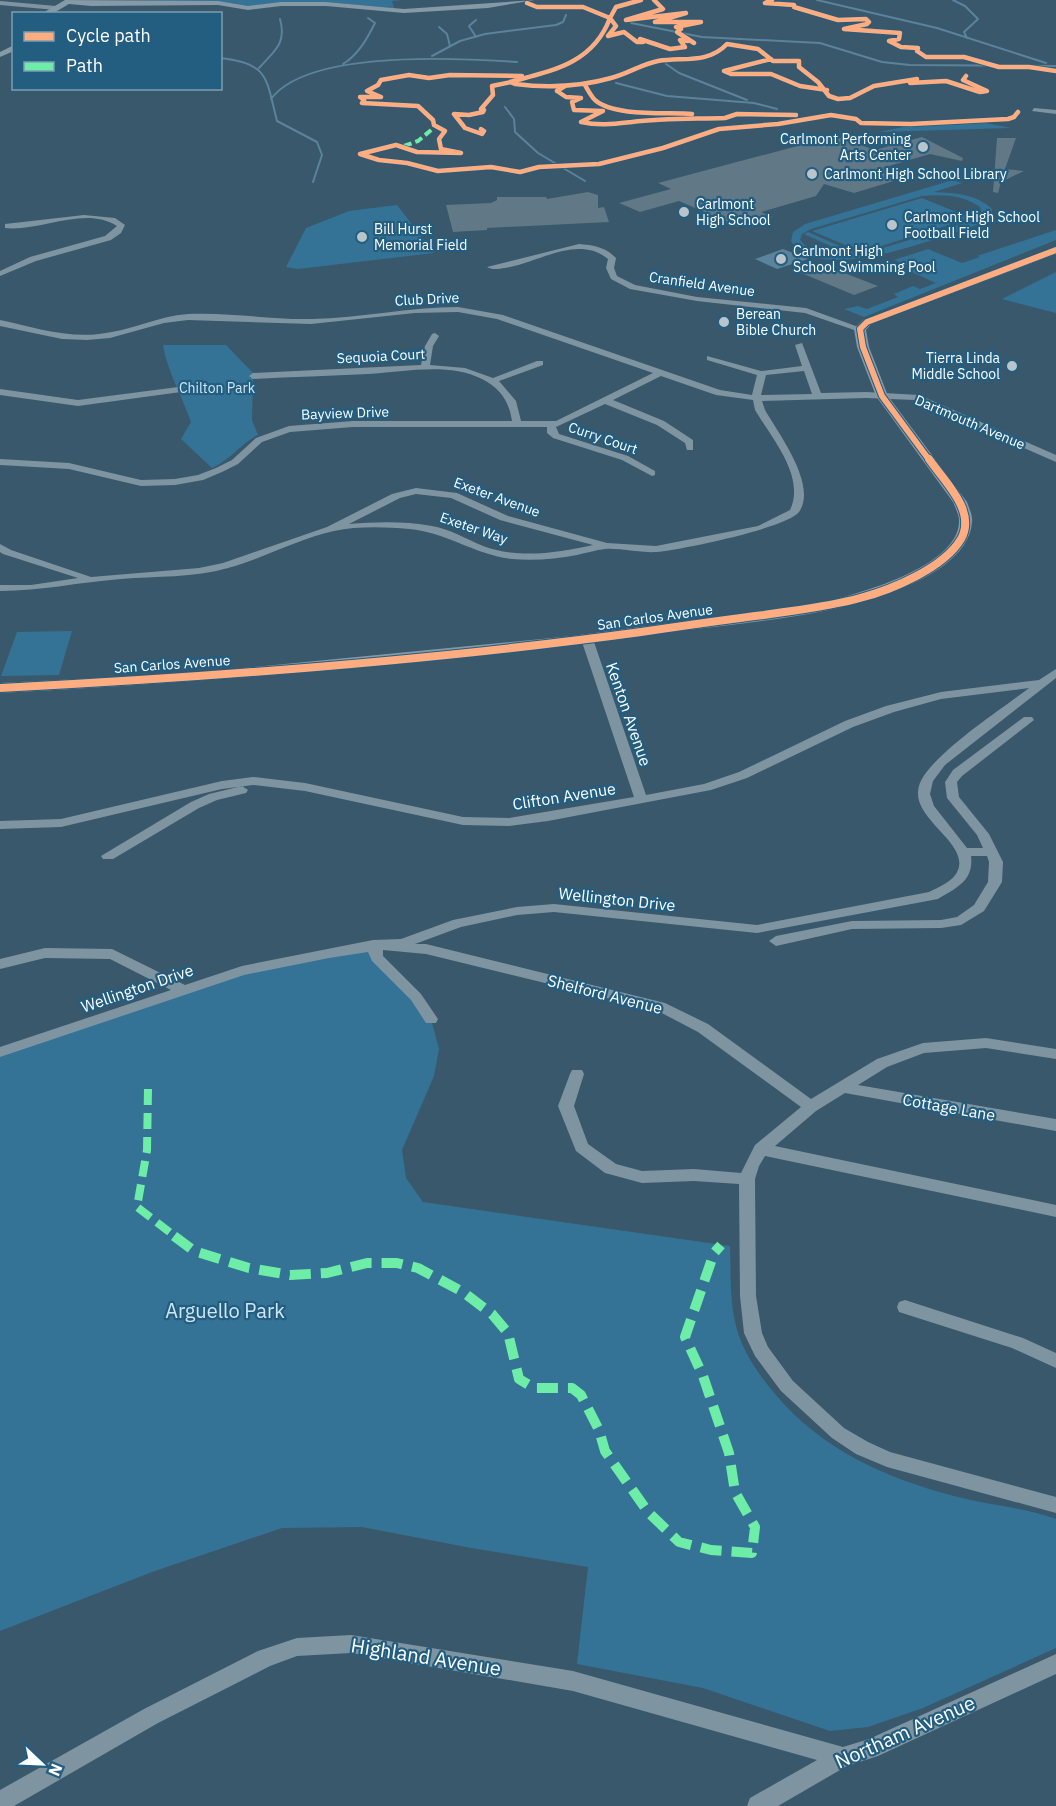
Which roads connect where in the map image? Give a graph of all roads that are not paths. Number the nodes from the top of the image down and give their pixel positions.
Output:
1 (531, 0) edge
2 (70, 1) edge
3 (0, 3) edge
4 (56, 8) junction
5 (49, 12) edge
6 (1034, 110) dead end
7 (1056, 112) edge
8 (8, 226) dead end
9 (1056, 250) edge
10 (491, 267) dead end
11 (0, 274) edge
12 (0, 323) edge
13 (861, 329) junction
14 (435, 336) dead end
15 (799, 345) dead end
16 (710, 358) dead end
17 (540, 363) dead end
18 (424, 366) junction
19 (806, 368) junction
20 (660, 373) junction
21 (762, 374) junction
22 (253, 376) dead end
23 (492, 381) junction
24 (178, 390) dead end
25 (0, 392) edge
26 (818, 396) junction
27 (882, 396) junction
28 (757, 398) junction
29 (606, 402) junction
30 (517, 424) junction
31 (551, 425) junction
32 (690, 448) dead end
33 (1056, 459) edge
34 (0, 462) edge
35 (652, 473) dead end
36 (331, 529) junction
37 (607, 546) junction
38 (0, 547) edge
39 (92, 580) junction
40 (0, 588) edge
41 (588, 639) junction
42 (1052, 674) edge
43 (0, 688) edge
44 (1029, 720) dead end
45 (270, 781) junction
46 (641, 799) junction
47 (0, 825) edge
48 (962, 852) junction
49 (991, 852) junction
50 (108, 856) dead end
51 (776, 941) dead end
52 (373, 945) junction
53 (0, 964) edge
54 (183, 990) junction
55 (431, 1019) dead end
56 (0, 1052) edge
57 (1056, 1053) edge
58 (577, 1074) dead end
59 (842, 1087) junction
60 (810, 1107) junction
61 (1056, 1125) edge
62 (761, 1149) junction
63 (747, 1179) junction
64 (1056, 1211) edge
65 (905, 1306) dead end
66 (1056, 1361) edge
67 (1056, 1505) edge
68 (1056, 1664) edge
69 (843, 1757) junction
70 (0, 1802) edge
71 (758, 1806) edge

1 - 2 main road
2 - 4 main road
3 - 4 street
4 - 5 main road
6 - 7 street
8 - 11 street
9 - 13 main road
10 - 13 street, Cranfield Avenue
12 - 20 street, Club Drive
13 - 27 main road, San Carlos Avenue
14 - 18 street
15 - 19 street
16 - 21 street
17 - 23 street
18 - 22 street, Sequoia Court
18 - 23 street, Sequoia Court
19 - 21 street
19 - 26 street
20 - 28 street, Club Drive
20 - 29 street, Bayview Drive
21 - 28 street
23 - 30 street, Sequoia Court
24 - 25 street
26 - 27 street, Club Drive
26 - 28 street, Club Drive
27 - 33 street, Dartmouth Avenue
27 - 41 main road, San Carlos Avenue
28 - 37 street, Exeter Avenue
29 - 31 street, Bayview Drive
29 - 32 street
30 - 31 street, Bayview Drive
30 - 34 street, Bayview Drive
31 - 35 street, Curry Court
36 - 37 street, Exeter Way
36 - 37 street, Exeter Avenue
36 - 39 street, Exeter Avenue
38 - 39 street
39 - 40 street, Exeter Avenue
41 - 43 main road, San Carlos Avenue
41 - 46 street, Kenton Avenue
42 - 46 street, Clifton Avenue
42 - 48 street
44 - 49 street
45 - 46 street, Clifton Avenue
45 - 47 street, Clifton Avenue
45 - 50 street
48 - 49 street
48 - 52 street, Wellington Drive
49 - 51 street
52 - 54 street, Wellington Drive
52 - 55 street
52 - 60 street, Shelford Avenue
53 - 54 street
54 - 56 street, Wellington Drive
57 - 59 street
58 - 63 street
59 - 60 street
59 - 61 street, Cottage Lane
60 - 62 street
62 - 63 street
62 - 64 street
63 - 67 street
65 - 66 street
68 - 69 street, Northam Avenue
69 - 70 street, Highland Avenue
69 - 71 street, Northam Avenue

